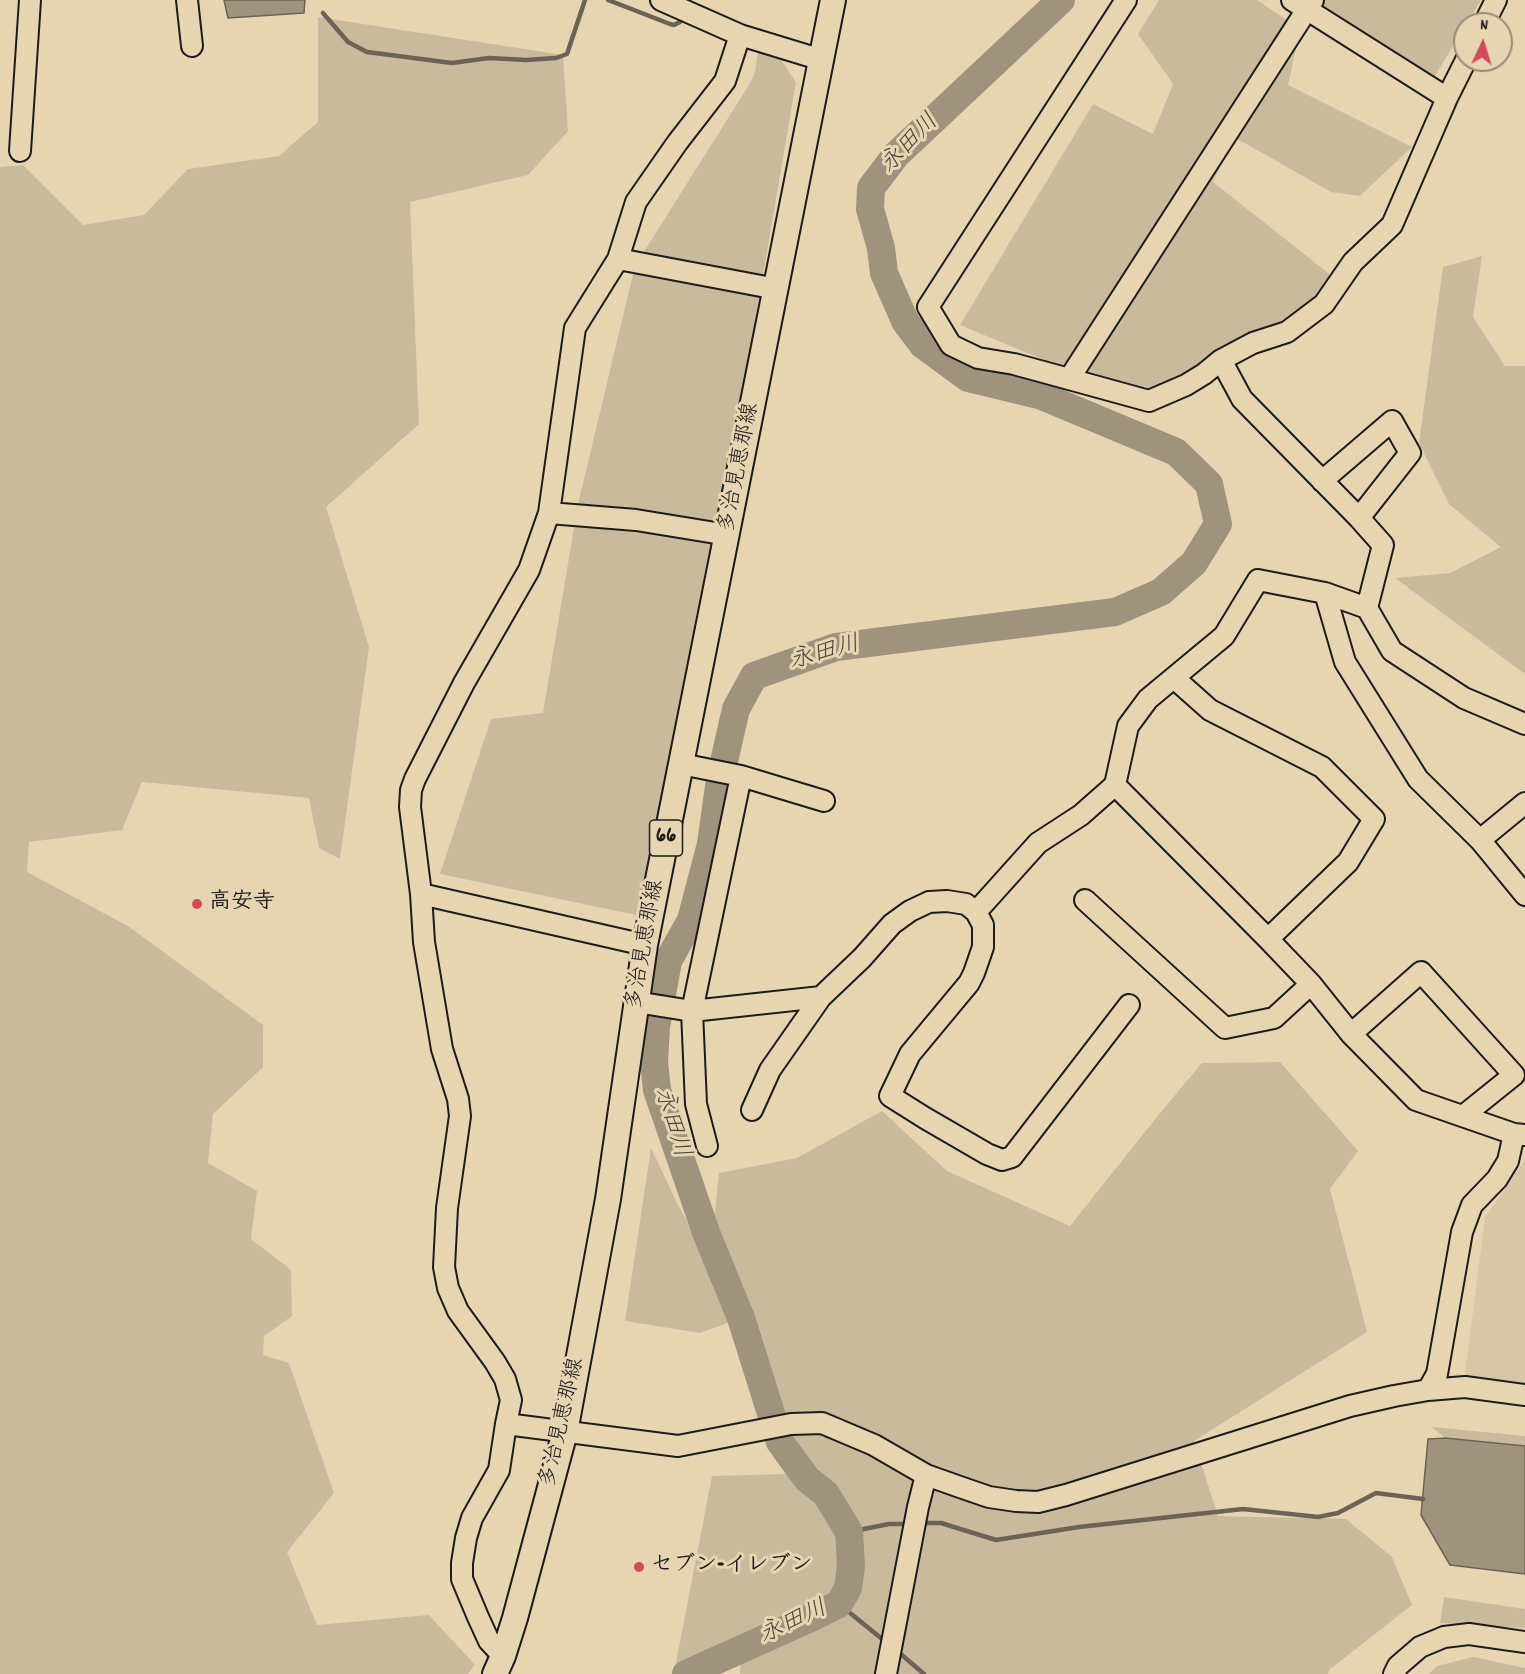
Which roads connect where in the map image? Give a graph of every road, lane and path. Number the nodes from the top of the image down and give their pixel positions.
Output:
1 (30, 0) edge
2 (187, 0) edge
3 (660, 0) edge
4 (833, 0) edge
5 (1126, 0) edge
6 (1304, 3) edge
7 (740, 35) junction
8 (192, 46) dead end
9 (822, 60) junction
10 (1460, 72) edge
11 (1447, 98) junction
12 (20, 151) dead end
13 (618, 259) junction
14 (777, 289) junction
15 (1221, 360) junction
16 (1069, 379) junction
17 (1322, 481) junction
18 (549, 513) junction
19 (1359, 518) junction
20 (728, 535) junction
21 (1325, 594) junction
22 (1367, 608) junction
23 (1174, 678) junction
24 (1525, 724) edge
25 (688, 766) junction
26 (737, 776) junction
27 (1115, 785) junction
28 (824, 801) dead end
29 (1525, 803) edge
30 (1480, 840) junction
31 (421, 894) junction
32 (1525, 896) edge
33 (1085, 900) dead end
34 (976, 912) junction
35 (1268, 939) junction
36 (645, 945) junction
37 (1311, 984) junction
38 (821, 997) junction
39 (640, 1003) junction
40 (1129, 1005) dead end
41 (688, 1010) junction
42 (1352, 1034) junction
43 (752, 1110) dead end
44 (1463, 1116) junction
45 (1520, 1135) edge
46 (707, 1146) dead end
47 (1428, 1390) junction
48 (1525, 1395) edge
49 (506, 1424) junction
50 (565, 1432) junction
51 (926, 1475) junction
52 (1525, 1642) edge
53 (499, 1665) edge
54 (888, 1666) edge
55 (1394, 1674) edge

1 - 12 street
2 - 8 street
3 - 7 street
4 - 9 main road, 多治見恵那線 / 66
5 - 16 street
6 - 11 street
6 - 16 street
7 - 9 street
7 - 13 street
9 - 14 main road, 多治見恵那線 / 66
10 - 11 street
11 - 15 street
13 - 14 street
13 - 18 street
14 - 20 main road, 多治見恵那線 / 66
15 - 16 street
15 - 17 street
17 - 19 street
17 - 19 street
18 - 20 street
18 - 31 street
19 - 22 street
20 - 25 main road, 多治見恵那線 / 66
21 - 22 street
21 - 23 street
21 - 30 street
22 - 24 street
23 - 27 street
23 - 35 street
25 - 26 street
25 - 36 main road, 多治見恵那線 / 66
26 - 28 street
26 - 41 street
27 - 34 street
27 - 35 street
29 - 30 street
30 - 32 street
31 - 36 street
31 - 49 street
33 - 37 street
34 - 38 street
34 - 40 street
35 - 37 street
36 - 39 main road, 多治見恵那線 / 66
37 - 42 street
38 - 41 street
38 - 43 street
39 - 41 street
39 - 50 main road, 多治見恵那線 / 66
41 - 46 street
42 - 44 street
42 - 44 street
44 - 45 street
45 - 47 street
47 - 48 street
47 - 51 street
49 - 50 street
49 - 53 street
50 - 51 street
50 - 53 main road, 多治見恵那線 / 66
51 - 54 street
52 - 55 street

